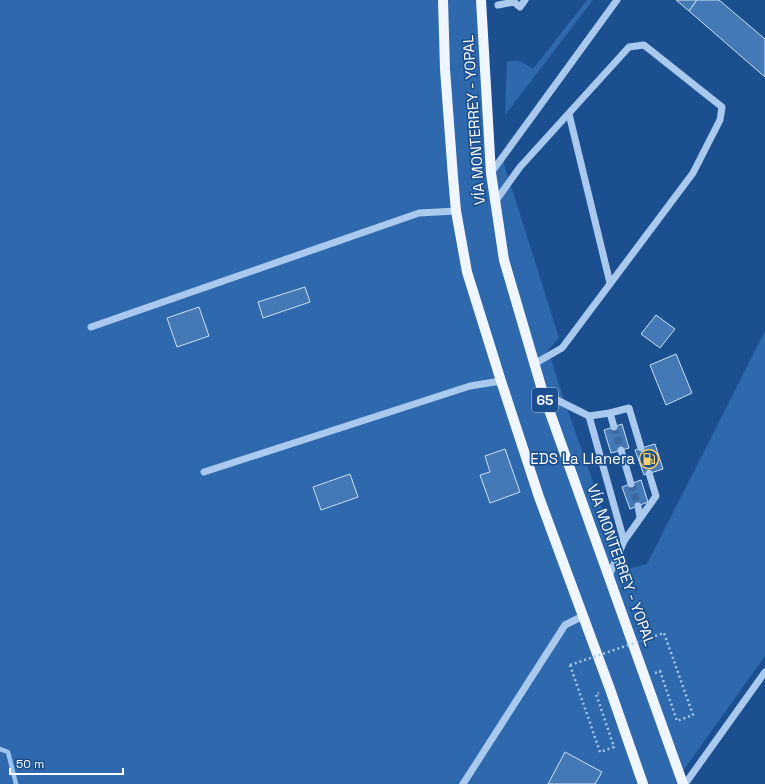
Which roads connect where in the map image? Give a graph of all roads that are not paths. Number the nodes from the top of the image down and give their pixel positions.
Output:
1 (443, 0) edge
2 (480, 0) edge
3 (525, 0) edge
4 (616, 0) edge
5 (498, 5) dead end
6 (568, 114) junction
7 (490, 173) junction
8 (495, 202) junction
9 (456, 211) junction
10 (610, 283) junction
11 (90, 327) dead end
12 (534, 364) junction
13 (501, 381) junction
14 (543, 393) junction
15 (610, 413) junction
16 (589, 416) junction
17 (614, 427) tunnel mouth
18 (641, 448) tunnel mouth
19 (621, 450) tunnel mouth
20 (204, 472) dead end
21 (649, 473) tunnel mouth
22 (631, 484) tunnel mouth
23 (638, 506) tunnel mouth
24 (640, 517) junction
25 (624, 541) junction
26 (609, 576) junction
27 (584, 616) junction
28 (765, 672) edge
29 (463, 784) edge
30 (643, 784) edge
31 (684, 784) edge

1 - 9 main road, VÍA MONTERREY - YOPAL / 65
2 - 7 main road, VÍA MONTERREY - YOPAL / 65
3 - 5 street
4 - 7 street
6 - 8 street
6 - 10 street
6 - 10 street
7 - 8 main road, VÍA MONTERREY - YOPAL / 65
8 - 12 main road, VÍA MONTERREY - YOPAL / 65
9 - 11 street
9 - 13 main road, VÍA MONTERREY - YOPAL / 65
10 - 12 street
12 - 14 main road, VÍA MONTERREY - YOPAL / 65
13 - 20 street
13 - 27 main road, VÍA MONTERREY - YOPAL / 65
14 - 16 street
14 - 26 main road, VÍA MONTERREY - YOPAL / 65
15 - 16 street
15 - 17 street
15 - 18 street
16 - 25 street
19 - 22 street
21 - 24 street
23 - 24 street
24 - 25 street
25 - 26 street
26 - 31 main road, VÍA MONTERREY - YOPAL / 65
27 - 29 street
27 - 30 main road, VÍA MONTERREY - YOPAL / 65
28 - 31 street

